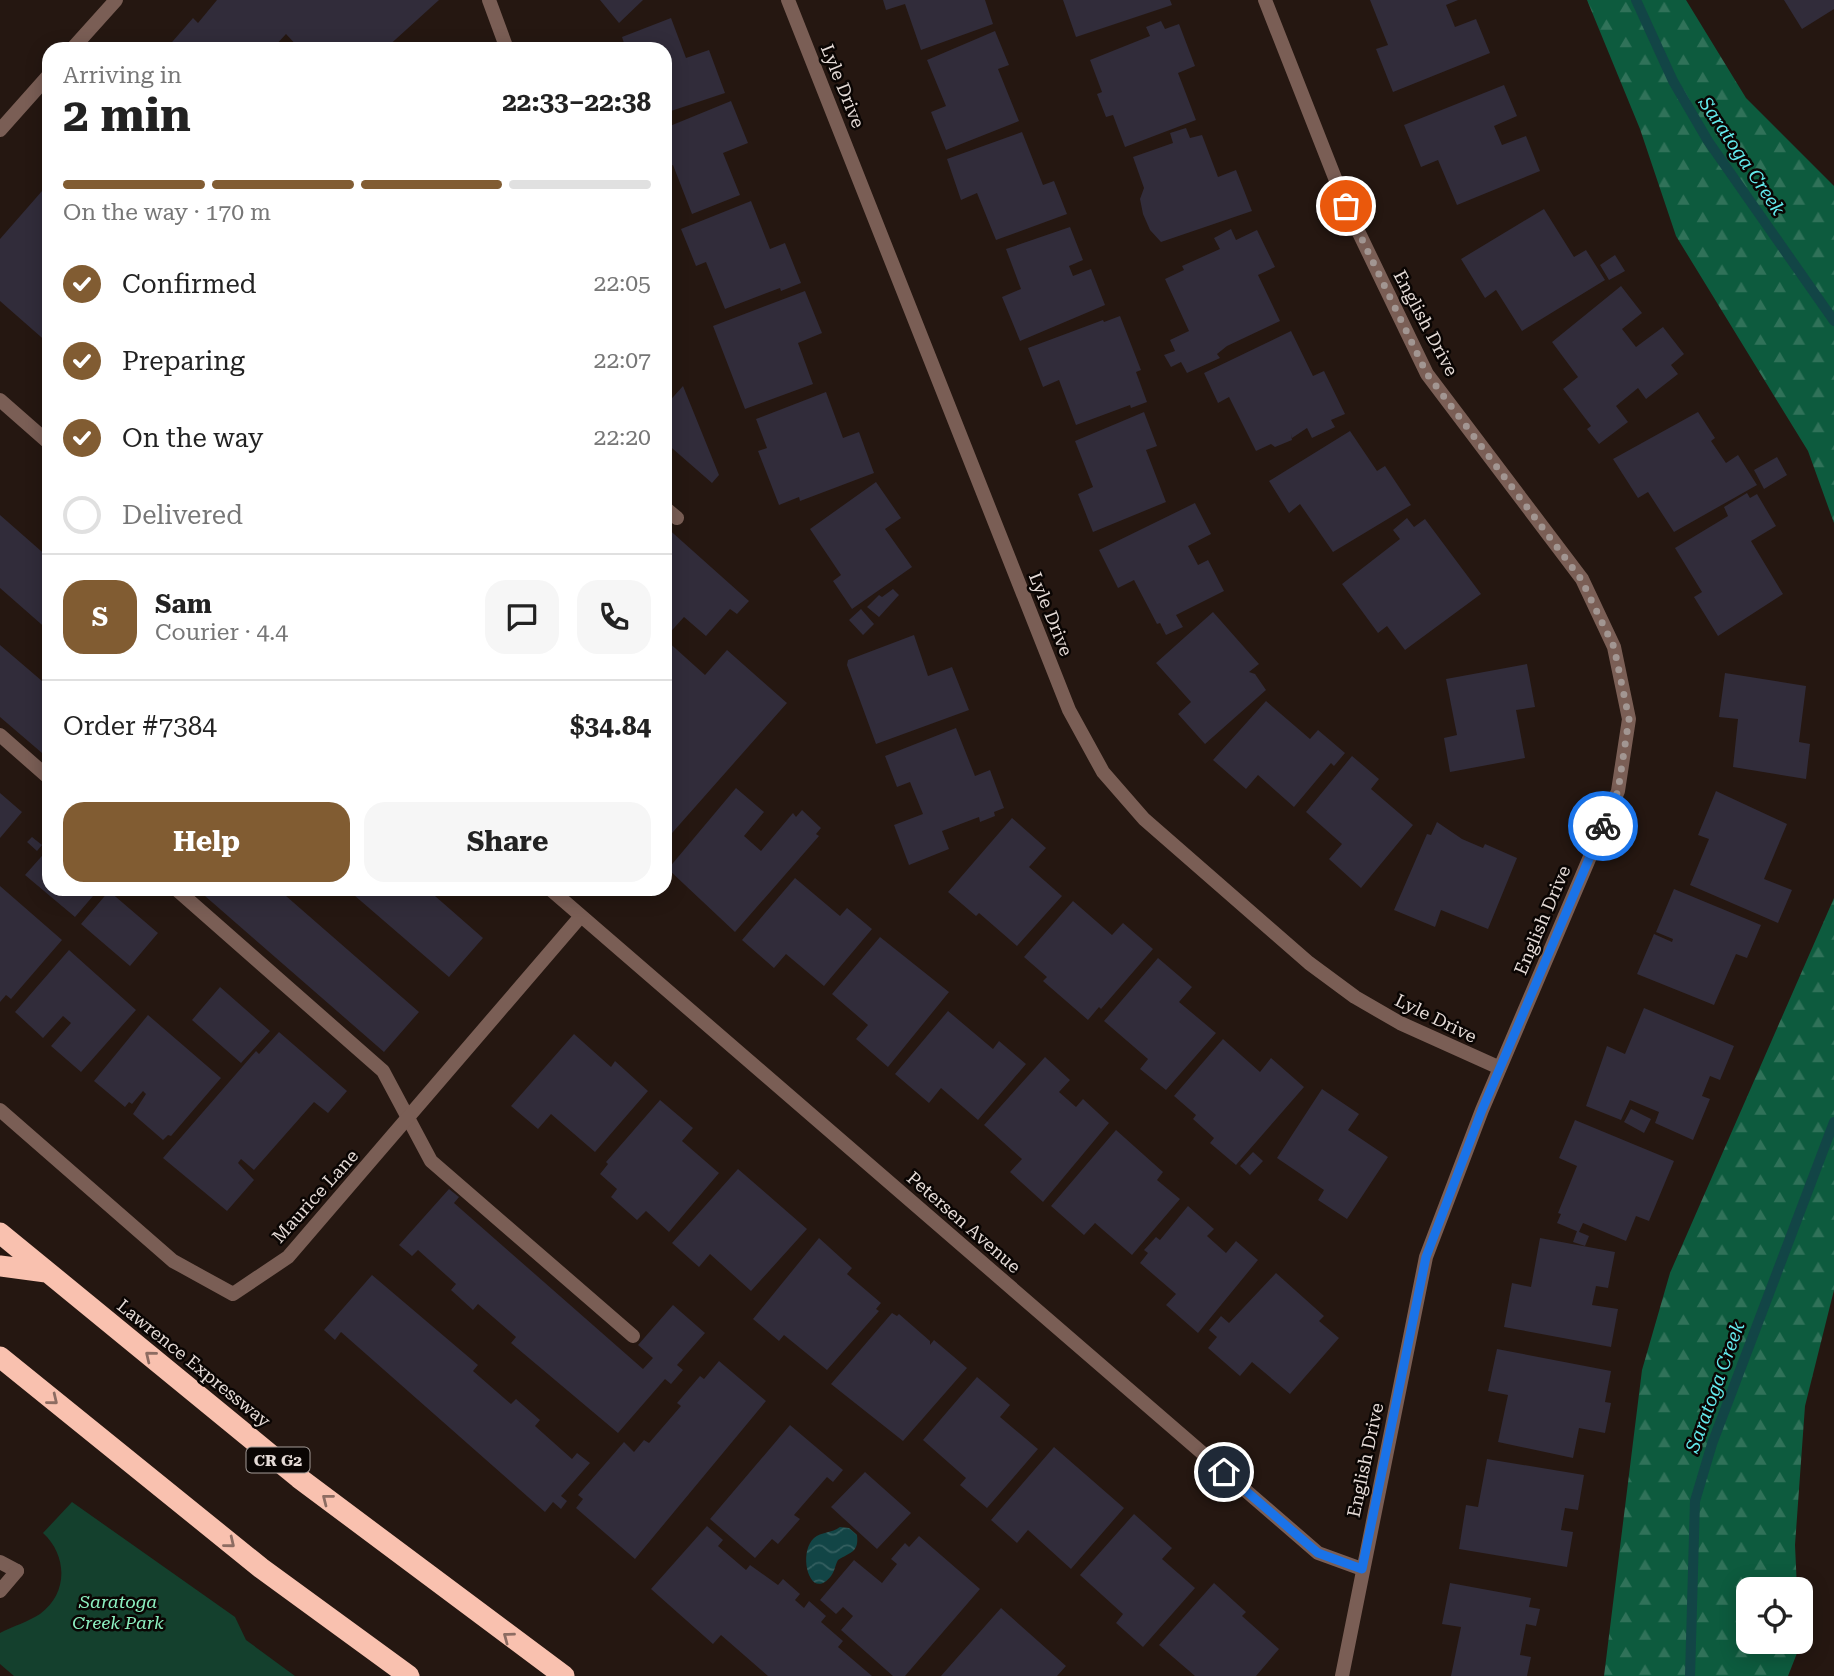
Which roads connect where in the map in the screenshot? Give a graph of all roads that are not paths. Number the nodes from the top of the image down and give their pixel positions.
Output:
1 (116, 0) edge
2 (489, 0) edge
3 (789, 0) edge
4 (1265, 0) edge
5 (78, 42) edge
6 (504, 42) edge
7 (42, 83) edge
8 (0, 130) edge
9 (0, 400) edge
10 (42, 437) edge
11 (672, 514) edge
12 (677, 518) dead end
13 (0, 735) edge
14 (42, 772) edge
15 (184, 896) edge
16 (558, 896) edge
17 (581, 916) junction
18 (1500, 1069) junction
19 (0, 1110) edge
20 (408, 1121) junction
21 (0, 1233) edge
22 (0, 1266) edge
23 (46, 1272) junction
24 (633, 1336) dead end
25 (0, 1357) edge
26 (0, 1562) edge
27 (1362, 1569) junction
28 (0, 1591) edge
29 (409, 1676) edge
30 (564, 1676) edge
31 (1342, 1676) edge

1 - 5 street
2 - 6 street
3 - 18 street, Lyle Drive
4 - 18 street, English Drive
7 - 8 street
9 - 10 street
11 - 12 street
13 - 14 street
15 - 20 street
16 - 17 street, Petersen Avenue
17 - 20 street, Maurice Lane
17 - 27 street, Petersen Avenue
18 - 27 street, English Drive
19 - 20 street, Maurice Lane
20 - 24 street
21 - 23 highway, Lawrence Expressway / CR G2
22 - 23 highway
30 -> 23 highway, Lawrence Expressway / CR G2
25 -> 29 highway
26 - 28 street
27 - 31 street, English Drive

